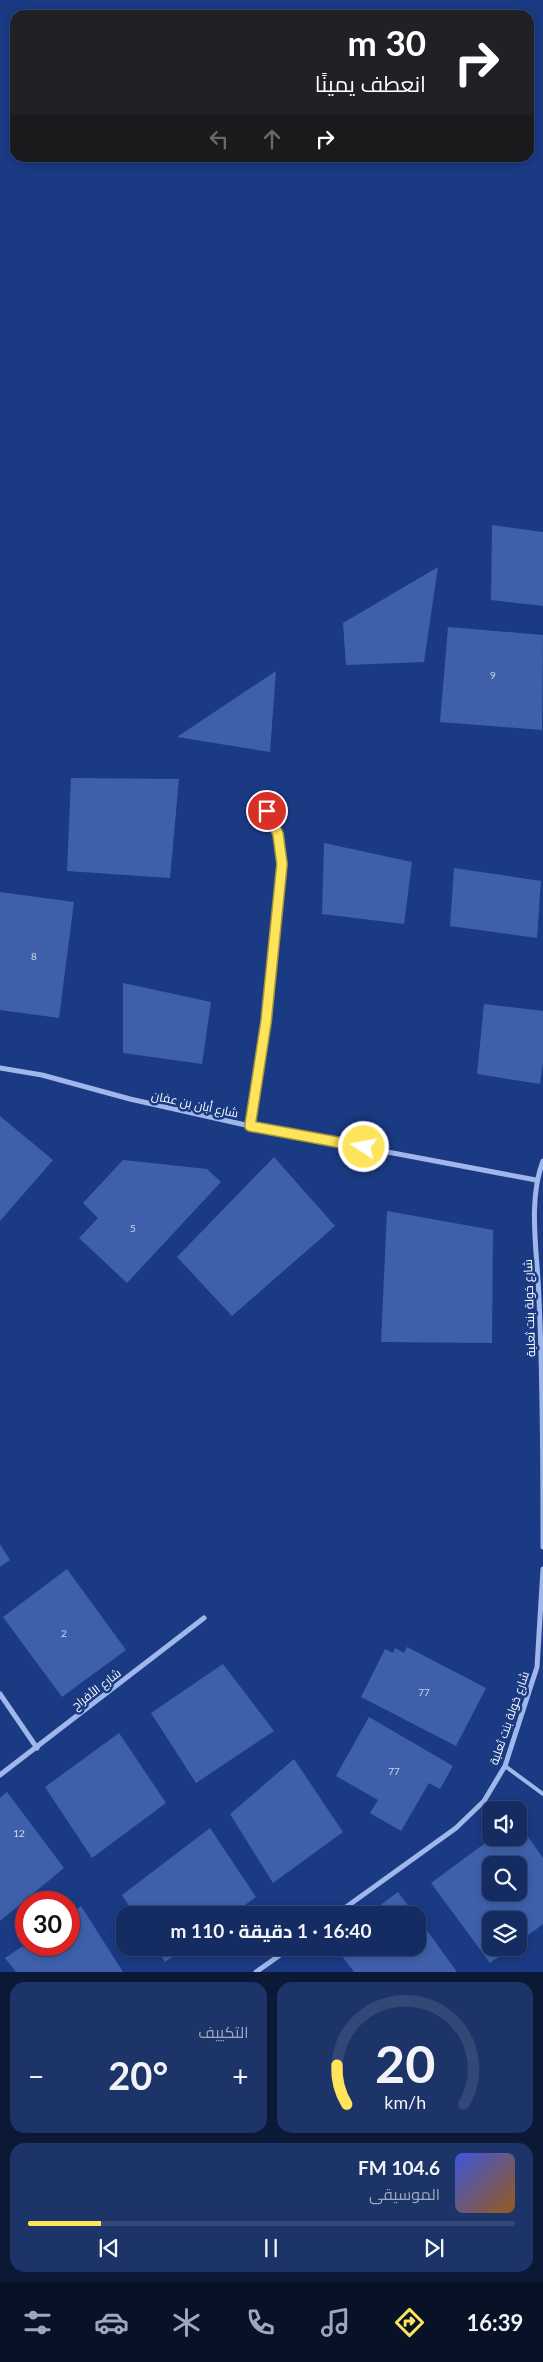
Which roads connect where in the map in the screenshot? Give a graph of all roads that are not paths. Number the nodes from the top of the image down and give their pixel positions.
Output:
1 (267, 811) dead end
2 (0, 1068) edge
3 (250, 1126) junction
4 (543, 1161) edge
5 (536, 1180) junction
6 (543, 1547) edge
7 (543, 1570) edge
8 (204, 1618) dead end
9 (0, 1694) edge
10 (37, 1748) junction
11 (505, 1766) junction
12 (0, 1775) edge
13 (543, 1794) edge
14 (348, 1906) edge
15 (279, 1956) edge
16 (256, 1972) edge

1 - 3 street
2 - 3 street, شارع أبان بن عفان
3 - 5 street, شارع أبان بن عفان
4 - 5 street, شارع خولة بنت ثعلبة
5 - 6 street, شارع خولة بنت ثعلبة
7 - 11 street, شارع خولة بنت ثعلبة
8 - 10 street, شارع الأفراح
9 - 10 street
10 - 12 street, شارع الأفراح
11 - 13 lane
11 - 14 street, شارع خولة بنت ثعلبة
15 - 16 street

